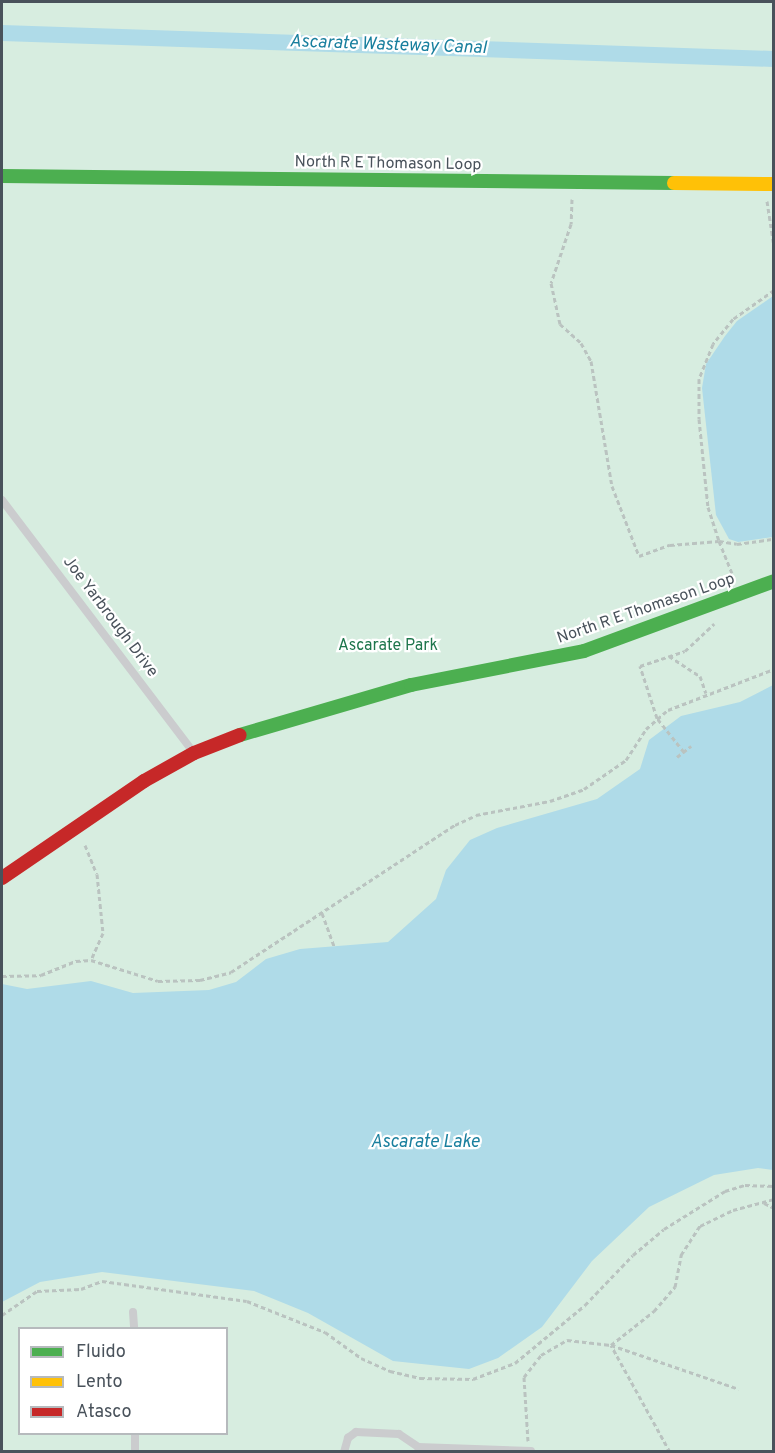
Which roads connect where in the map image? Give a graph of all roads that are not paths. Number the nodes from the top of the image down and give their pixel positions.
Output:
1 (2, 176) edge
2 (770, 184) edge
3 (2, 500) edge
4 (774, 581) edge
5 (194, 753) junction
6 (2, 878) edge
7 (134, 1312) dead end
8 (134, 1327) edge
9 (135, 1435) edge
10 (531, 1451) edge
11 (135, 1452) edge
12 (345, 1452) edge

1 - 2 street, North R E Thomason Loop
3 - 5 lane, Joe Yarbrough Drive
4 - 5 street, North R E Thomason Loop
5 - 6 street, North R E Thomason Loop
7 - 8 lane
9 - 11 lane
10 - 12 lane

